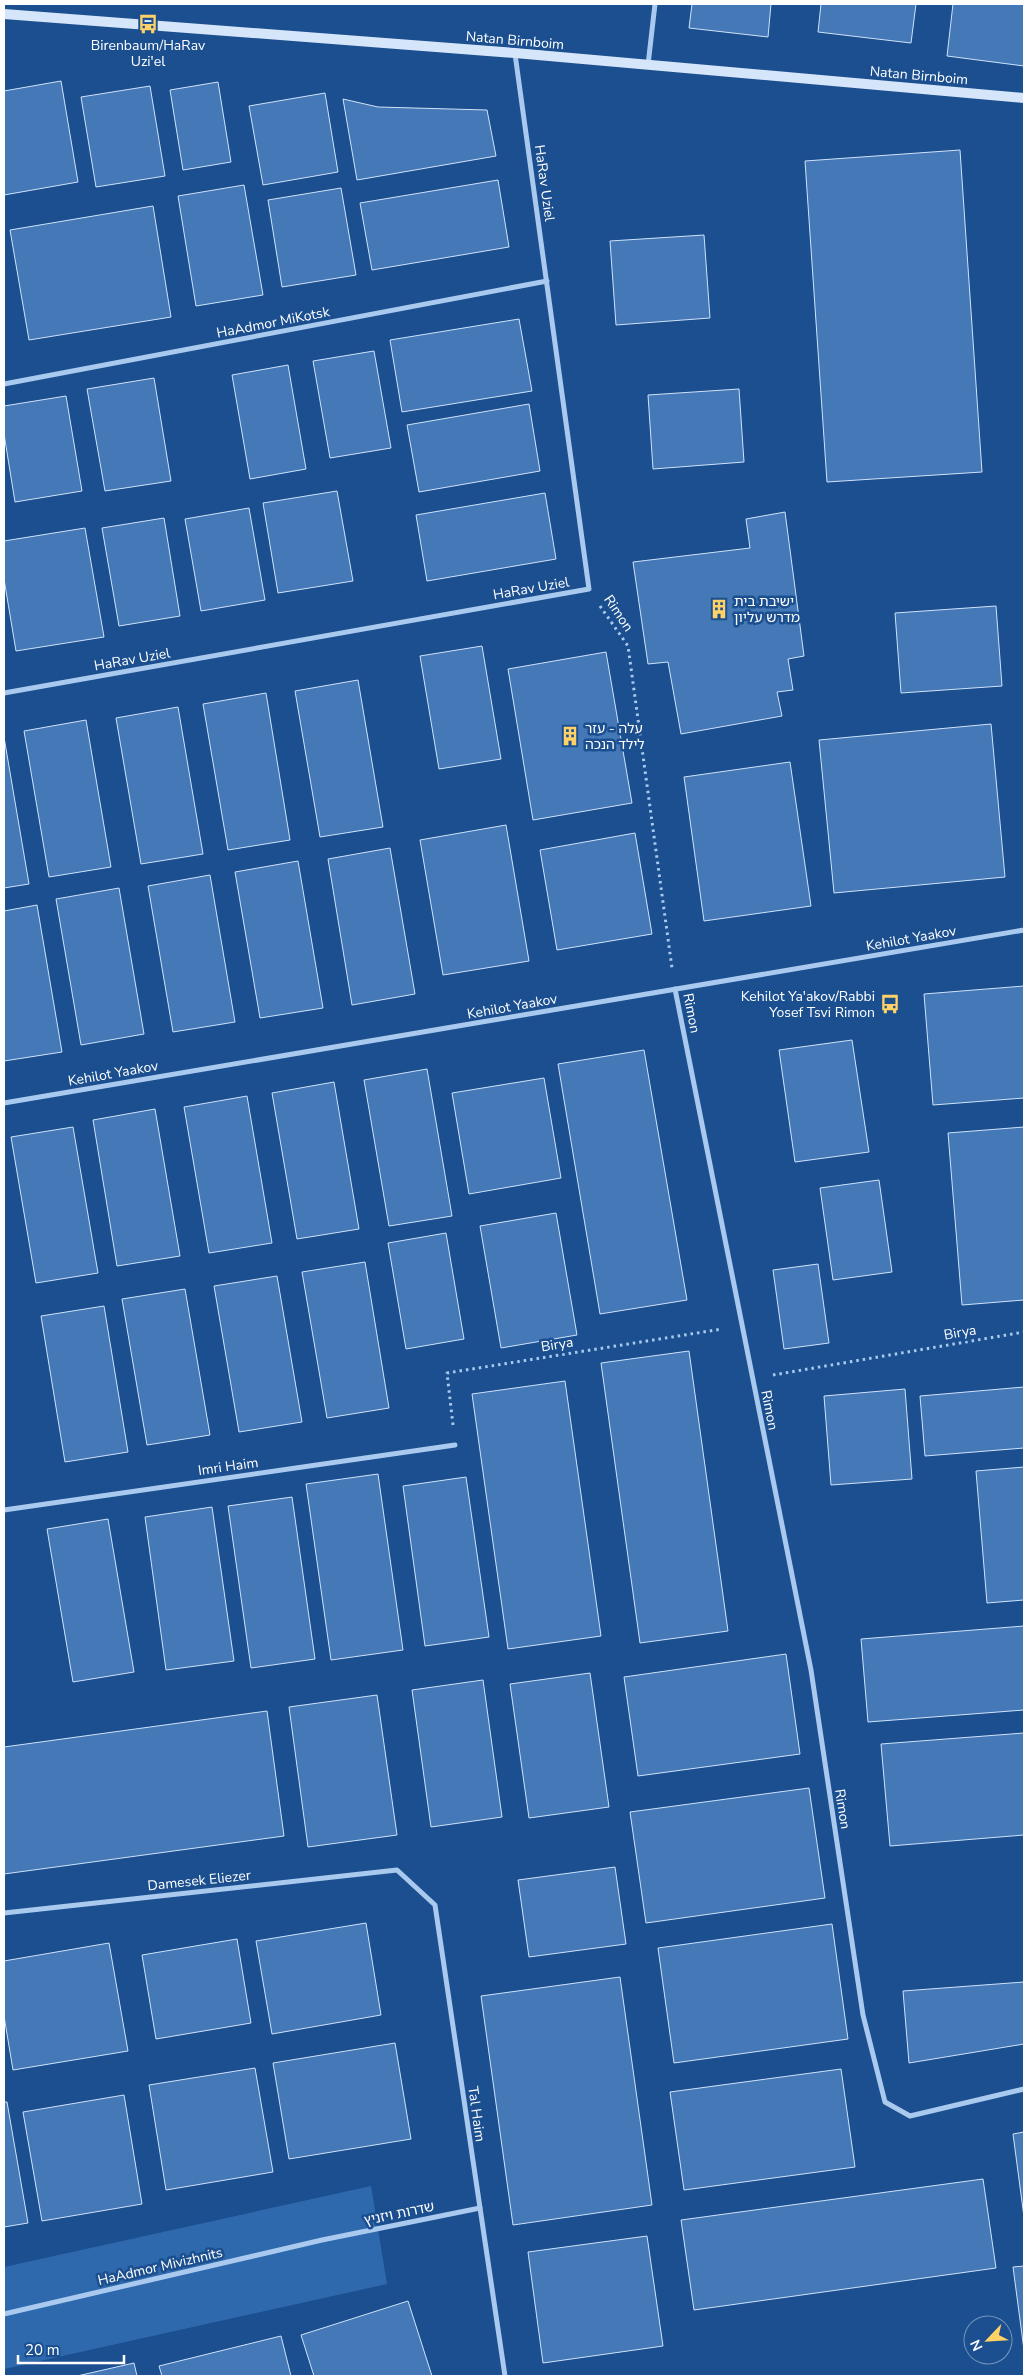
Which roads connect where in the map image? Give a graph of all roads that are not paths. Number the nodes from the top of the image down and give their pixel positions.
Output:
1 (656, 4) edge
2 (4, 14) edge
3 (515, 53) junction
4 (648, 65) junction
5 (1024, 98) edge
6 (547, 281) junction
7 (4, 384) edge
8 (4, 693) edge
9 (1024, 930) edge
10 (675, 989) junction
11 (4, 1103) edge
12 (456, 1445) road end
13 (4, 1510) edge
14 (397, 1870) joint
15 (4, 1913) edge
16 (1024, 2090) edge
17 (480, 2208) junction
18 (322, 2240) joint
19 (4, 2314) edge
20 (505, 2376) edge

1 - 4 street
2 - 3 street, Natan Birnboim
3 - 4 street, Natan Birnboim
3 - 6 street, HaRav Uziel
4 - 5 street, Natan Birnboim
6 - 7 street, HaAdmor MiKotsk
6 - 8 street, HaRav Uziel
9 - 10 street, Kehilot Yaakov
10 - 11 street, Kehilot Yaakov
10 - 16 street, Rimon
12 - 13 street, Imri Haim
14 - 15 street, Damesek Eliezer
14 - 17 street, Tal Haim
17 - 18 street, שדרות ויזניץ
17 - 20 street, Tal Haim
18 - 19 street, HaAdmor Mivizhnits

